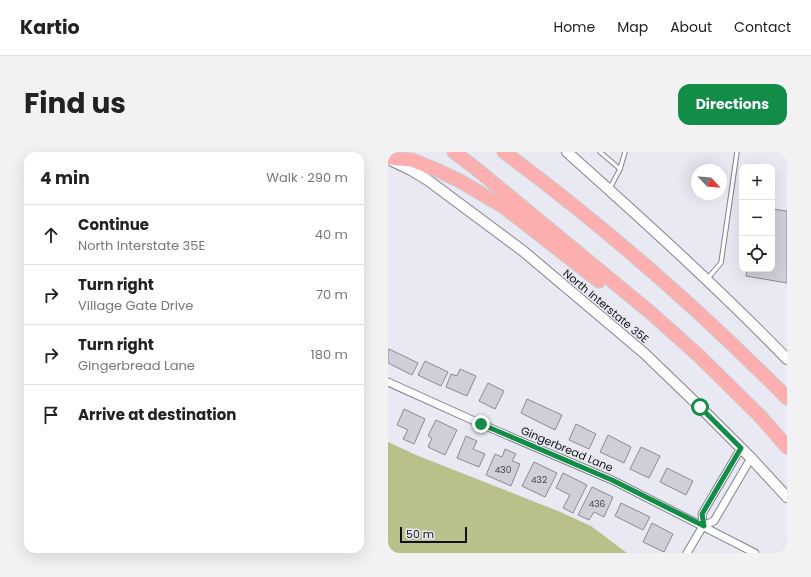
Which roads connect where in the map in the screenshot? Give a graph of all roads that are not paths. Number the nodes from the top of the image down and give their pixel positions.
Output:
1 (454, 152) edge
2 (504, 152) edge
3 (567, 152) edge
4 (600, 152) edge
5 (625, 152) edge
6 (737, 152) edge
7 (388, 159) edge
8 (620, 169) junction
9 (609, 190) junction
10 (706, 280) junction
11 (651, 313) junction
12 (787, 359) edge
13 (388, 382) edge
14 (787, 398) edge
15 (787, 447) edge
16 (741, 448) junction
17 (751, 458) junction
18 (728, 471) junction
19 (738, 481) junction
20 (787, 497) edge
21 (704, 526) junction
22 (687, 553) edge
23 (755, 553) edge

1 - 11 highway
2 - 14 highway
3 - 9 main road
4 - 8 lane
5 - 8 lane
6 - 10 lane
7 - 11 highway
7 - 16 main road, North Interstate 35E
8 - 9 lane
9 - 10 main road
10 - 12 main road
11 - 15 highway
13 - 21 street, Gingerbread Lane
16 - 17 main road, North Interstate 35E
16 - 18 street
17 - 19 street
17 - 20 main road, North Interstate 35E
18 - 19 street
18 - 21 street
19 - 21 street
21 - 22 street
21 - 23 street, Gingerbread Lane

